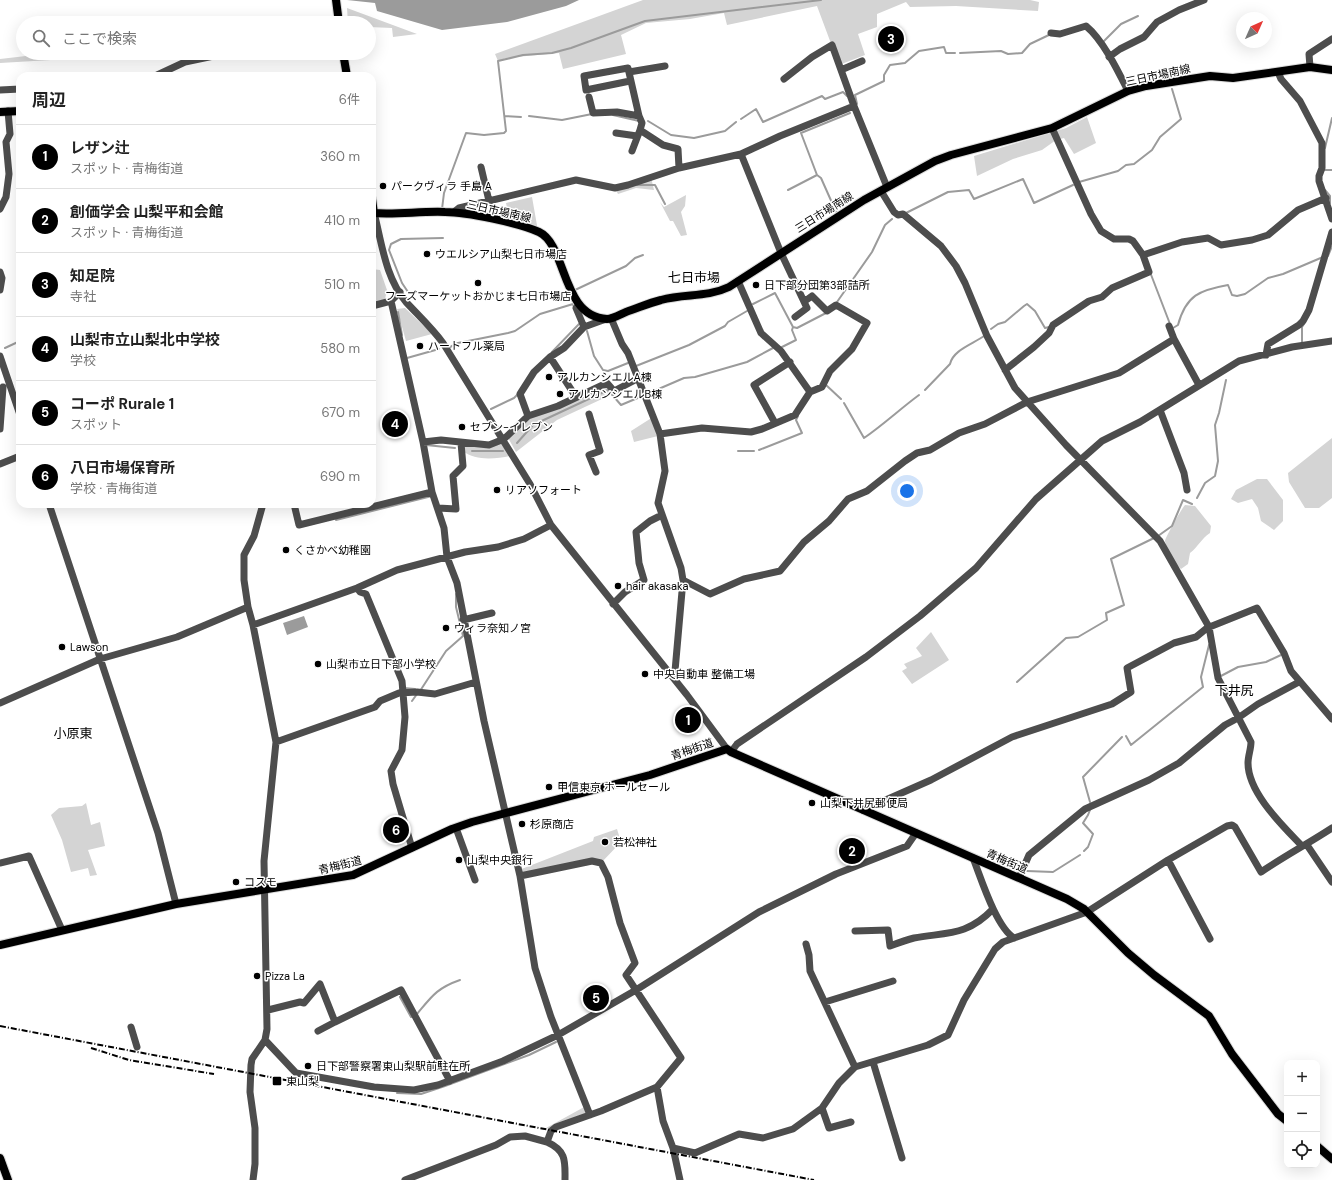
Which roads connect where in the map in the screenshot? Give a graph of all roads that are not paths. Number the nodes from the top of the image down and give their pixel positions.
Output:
1 (336, 0) edge
2 (1204, 0) edge
3 (338, 16) edge
4 (1051, 33) dead end
5 (1332, 39) edge
6 (1109, 57) junction
7 (195, 60) edge
8 (344, 60) edge
9 (862, 61) dead end
10 (665, 66) dead end
11 (1310, 67) junction
12 (841, 70) junction
13 (1332, 70) edge
14 (164, 72) edge
15 (346, 72) edge
16 (629, 72) junction
17 (1278, 72) junction
18 (784, 79) dead end
19 (630, 81) junction
20 (16, 89) edge
21 (0, 90) edge
22 (1128, 91) junction
23 (589, 97) dead end
24 (854, 106) junction
25 (16, 111) edge
26 (4, 112) edge
27 (639, 116) junction
28 (1052, 128) junction
29 (616, 133) dead end
30 (638, 133) junction
31 (632, 151) dead end
32 (741, 154) junction
33 (481, 167) dead end
34 (679, 168) junction
35 (884, 189) junction
36 (1326, 198) junction
37 (489, 201) junction
38 (0, 209) edge
39 (454, 212) junction
40 (376, 213) edge
41 (1332, 219) edge
42 (376, 225) edge
43 (1332, 232) edge
44 (780, 253) junction
45 (1143, 254) junction
46 (0, 272) edge
47 (738, 281) junction
48 (0, 290) edge
49 (400, 292) junction
50 (391, 300) junction
51 (804, 301) junction
52 (376, 305) edge
53 (579, 305) junction
54 (795, 317) dead end
55 (609, 318) junction
56 (1169, 326) dead end
57 (584, 327) junction
58 (1174, 339) junction
59 (1332, 341) edge
60 (1266, 355) junction
61 (0, 356) edge
62 (550, 357) junction
63 (790, 362) junction
64 (1005, 370) junction
65 (637, 379) junction
66 (1199, 385) junction
67 (4, 386) edge
68 (810, 392) junction
69 (576, 397) junction
70 (1027, 402) junction
71 (16, 408) edge
72 (1160, 410) junction
73 (589, 414) dead end
74 (528, 416) junction
75 (775, 423) junction
76 (0, 429) edge
77 (660, 434) junction
78 (504, 439) junction
79 (423, 442) junction
80 (461, 443) junction
81 (16, 458) edge
82 (1081, 459) junction
83 (0, 464) edge
84 (596, 472) dead end
85 (1187, 490) dead end
86 (432, 492) junction
87 (376, 506) edge
88 (50, 508) edge
89 (262, 508) edge
90 (295, 508) edge
91 (368, 508) edge
92 (438, 508) junction
93 (662, 515) junction
94 (551, 525) junction
95 (447, 557) junction
96 (683, 580) junction
97 (357, 588) junction
98 (614, 604) junction
99 (248, 607) junction
100 (492, 613) dead end
101 (463, 620) junction
102 (253, 624) junction
103 (1206, 629) junction
104 (100, 659) junction
105 (670, 675) junction
106 (476, 682) junction
107 (1299, 682) junction
108 (403, 690) junction
109 (0, 703) edge
110 (1238, 718) junction
111 (1332, 719) edge
112 (276, 742) junction
113 (729, 751) junction
114 (863, 810) junction
115 (504, 814) junction
116 (456, 828) junction
117 (1332, 828) edge
118 (916, 833) junction
119 (1304, 845) junction
120 (412, 848) junction
121 (973, 858) junction
122 (1168, 860) junction
123 (0, 863) edge
124 (520, 876) junction
125 (1019, 878) junction
126 (476, 880) dead end
127 (1332, 882) edge
128 (264, 891) junction
129 (176, 904) junction
130 (993, 909) junction
131 (1088, 912) junction
132 (62, 930) junction
133 (855, 932) dead end
134 (1014, 938) junction
135 (1210, 939) dead end
136 (806, 944) dead end
137 (0, 945) edge
138 (893, 981) dead end
139 (636, 990) junction
140 (825, 1002) junction
141 (268, 1010) junction
142 (335, 1022) junction
143 (131, 1027) dead end
144 (318, 1031) dead end
145 (558, 1035) junction
146 (265, 1040) junction
147 (137, 1047) dead end
148 (873, 1062) junction
149 (855, 1067) junction
150 (450, 1081) junction
151 (657, 1087) junction
152 (822, 1108) junction
153 (590, 1115) junction
154 (1284, 1119) edge
155 (851, 1122) dead end
156 (547, 1142) junction
157 (673, 1148) junction
158 (1320, 1149) edge
159 (0, 1158) edge
160 (902, 1158) dead end
161 (1332, 1159) edge
162 (8, 1180) edge
163 (253, 1180) edge
164 (405, 1180) edge
165 (566, 1180) edge
166 (680, 1180) edge

1 - 3 main road
2 - 6 street
4 - 6 street
5 - 11 street
6 - 22 street
7 - 14 street
8 - 15 main road
9 - 12 street
10 - 16 street
11 - 13 main road, 三日市場南線
11 - 17 main road, 三日市場南線
12 - 18 street
12 - 24 street
16 - 19 street
16 - 19 street
17 - 22 main road, 三日市場南線
17 - 36 street
19 - 27 street
20 - 21 street
22 - 28 main road, 三日市場南線
23 - 27 street
24 - 32 street
24 - 35 street
25 - 26 main road
26 - 38 street
27 - 30 street
28 - 35 main road, 三日市場南線
28 - 45 street
29 - 30 street
30 - 31 street
30 - 34 street
32 - 34 street
32 - 44 street
33 - 37 street
34 - 37 street
35 - 44 main road, 三日市場南線
35 - 64 street
36 - 41 street
36 - 45 street
37 - 39 street
39 - 40 main road, 三日市場南線
39 - 53 main road, 三日市場南線
42 - 49 street
43 - 60 street
44 - 47 main road, 三日市場南線
44 - 51 street
45 - 64 street
46 - 48 street
47 - 55 main road, 三日市場南線
47 - 63 street
49 - 50 street
49 - 78 street
50 - 52 street
50 - 79 street
51 - 54 street
51 - 68 street
53 - 55 main road
53 - 57 street
55 - 57 street
55 - 65 street
56 - 58 street
57 - 62 street
58 - 66 street
58 - 70 street
59 - 60 street
60 - 66 street
61 - 67 street
62 - 69 street
62 - 74 street
63 - 68 street
63 - 75 street
64 - 70 street
65 - 69 street
65 - 77 street
66 - 72 street
67 - 71 street
67 - 76 street
68 - 75 street
69 - 74 street
70 - 82 street
70 - 96 street
72 - 82 street
72 - 85 street
73 - 84 street
74 - 78 street
75 - 77 street
77 - 93 street
78 - 80 street
78 - 94 street
79 - 80 street
79 - 86 street
80 - 92 street
81 - 83 street
82 - 103 street
82 - 113 street
86 - 87 street
86 - 92 street
88 - 104 street
89 - 99 street
90 - 91 street
92 - 95 street
93 - 96 street
93 - 98 street
94 - 95 street
94 - 98 street
95 - 97 street
95 - 101 street
96 - 105 street
97 - 102 street
97 - 108 street
98 - 105 street
99 - 102 street
99 - 104 street
100 - 101 street
101 - 106 street
102 - 112 street
103 - 107 street
103 - 110 street
103 - 114 street
104 - 109 street
104 - 129 street
105 - 113 street
106 - 108 street
106 - 115 street
107 - 110 street
107 - 111 street
108 - 112 street
108 - 120 street
110 - 119 street
110 - 125 street
112 - 128 street
113 - 114 main road, 青梅街道
113 - 115 main road, 青梅街道
114 - 118 main road, 青梅街道
115 - 116 main road, 青梅街道
115 - 124 street
116 - 120 main road, 青梅街道
116 - 126 street
117 - 119 street
118 - 121 main road, 青梅街道
118 - 139 street
119 - 122 street
119 - 127 street
120 - 128 main road, 青梅街道
121 - 125 main road, 青梅街道
121 - 130 street
122 - 131 street
122 - 135 street
123 - 132 street
124 - 139 street
124 - 145 street
125 - 131 main road, 青梅街道
128 - 129 main road, 青梅街道
128 - 141 street
129 - 132 main road, 青梅街道
130 - 133 street
130 - 134 street
131 - 134 street
131 - 154 main road, 青梅街道
132 - 137 main road, 青梅街道
134 - 148 street
136 - 140 street
138 - 140 street
139 - 145 street
139 - 151 street
140 - 149 street
141 - 142 street
141 - 146 street
142 - 144 street
142 - 150 street
143 - 147 street
145 - 150 street
145 - 153 street
146 - 150 street
146 - 163 street
148 - 149 street
148 - 160 street
149 - 152 street
151 - 153 street
151 - 157 street
152 - 155 street
152 - 157 street
153 - 156 street
156 - 164 street
156 - 165 street
157 - 166 street
158 - 161 main road
159 - 162 main road

